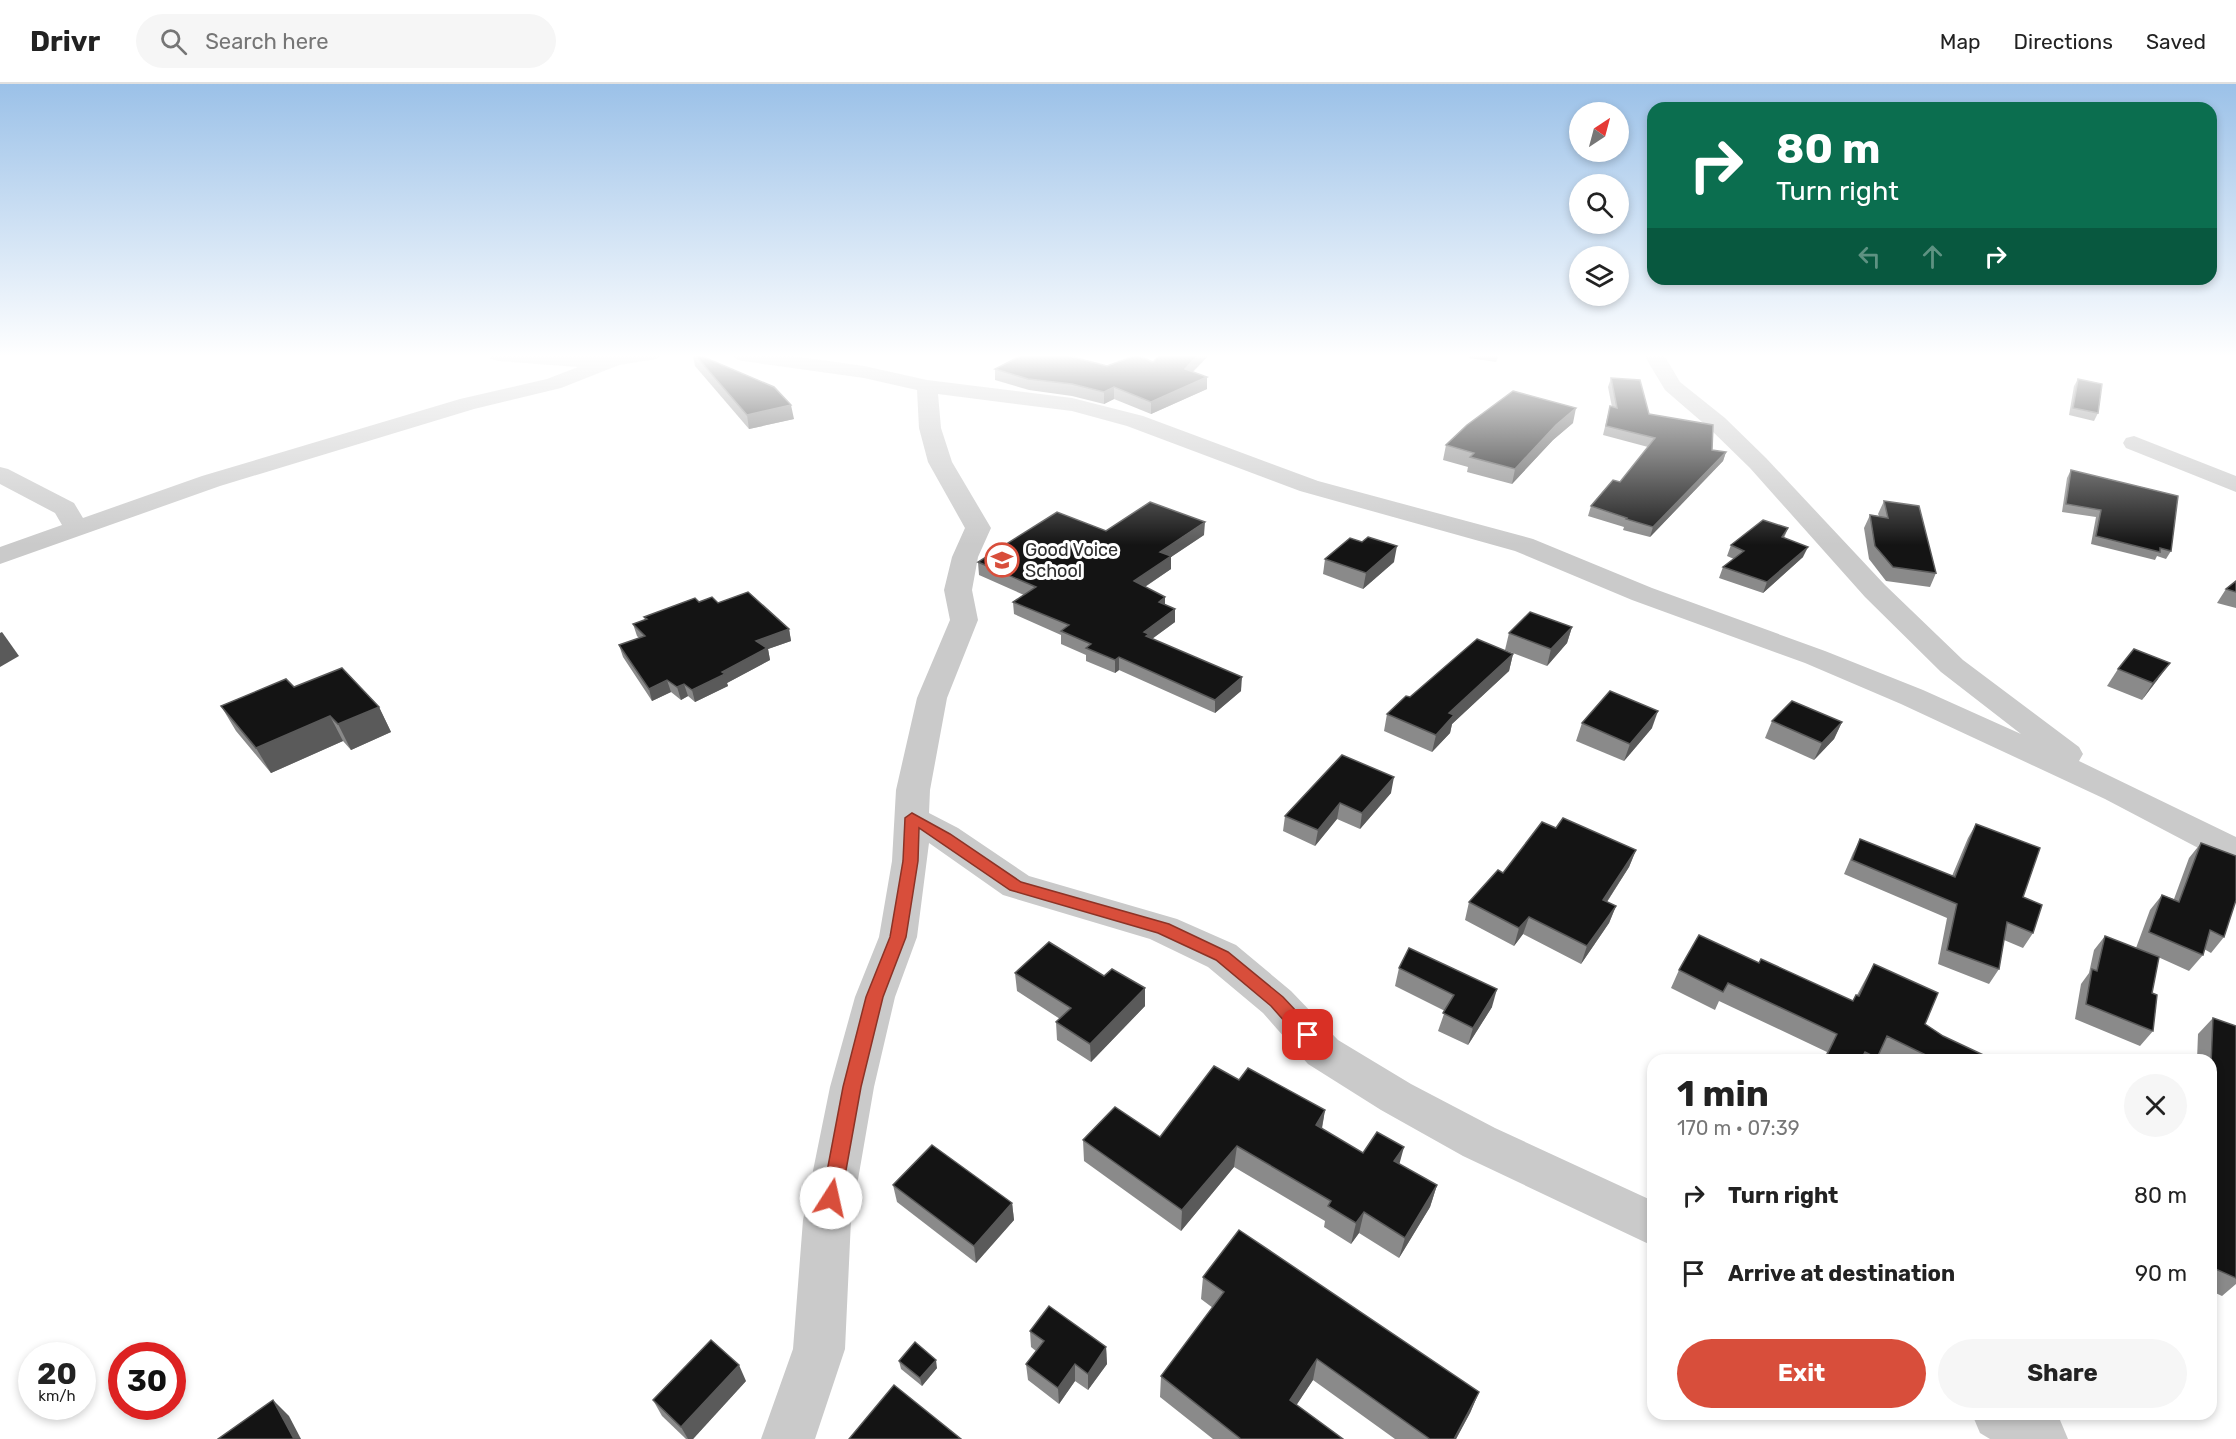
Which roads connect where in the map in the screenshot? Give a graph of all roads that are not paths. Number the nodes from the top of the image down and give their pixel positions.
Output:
1 (422, 418) edge
2 (928, 418) edge
3 (1122, 418) edge
4 (1711, 418) edge
5 (2134, 443) dead end
6 (0, 474) edge
7 (2236, 485) edge
8 (165, 497) junction
9 (65, 508) junction
10 (77, 530) junction
11 (0, 556) edge
12 (2116, 791) junction
13 (912, 818) junction
14 (2236, 852) edge
15 (1647, 1221) edge
16 (2010, 1420) edge
17 (788, 1439) edge
18 (2041, 1439) edge

1 - 8 street
2 - 13 street
3 - 12 street
4 - 12 street
5 - 7 street
6 - 9 street
8 - 9 street
8 - 10 street
9 - 10 street
10 - 11 street
12 - 14 street
13 - 15 street
13 - 17 street
16 - 18 street

